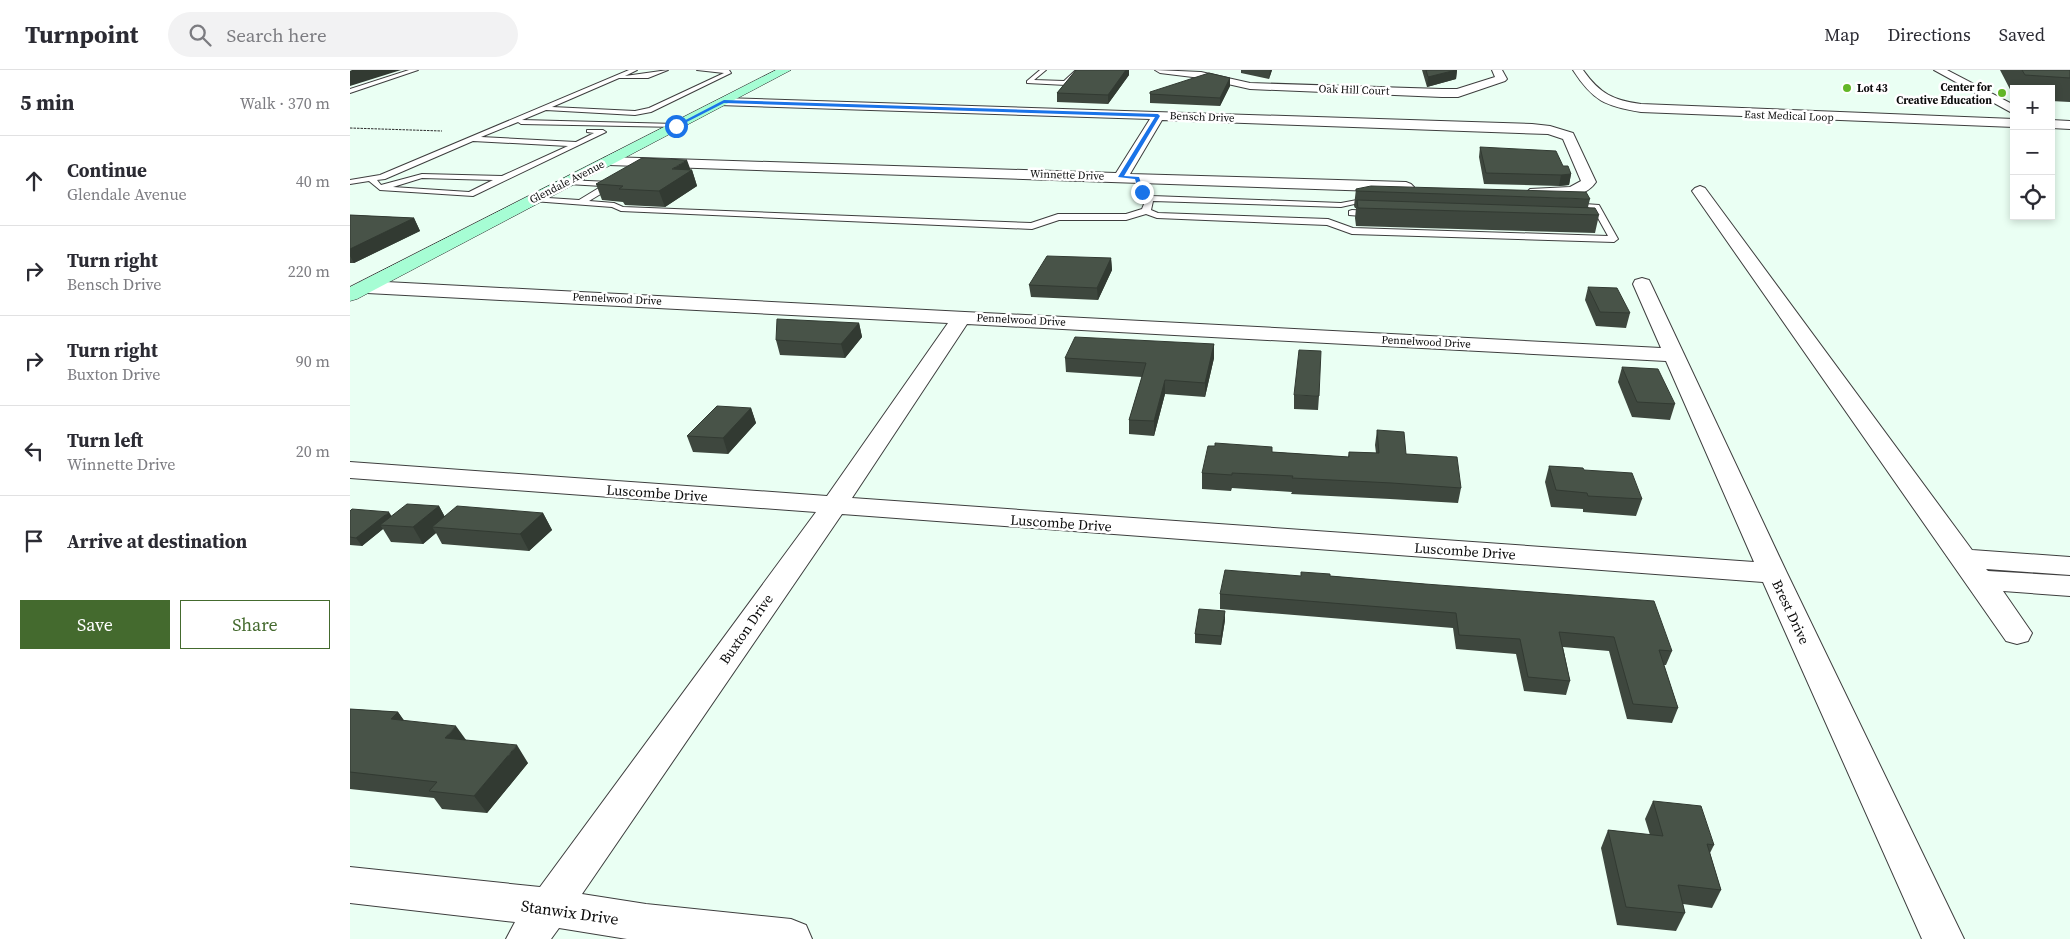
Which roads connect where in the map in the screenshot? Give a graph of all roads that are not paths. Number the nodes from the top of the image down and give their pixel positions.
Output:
1 (415, 70) edge
2 (634, 70) edge
3 (665, 70) edge
4 (700, 70) edge
5 (785, 70) edge
6 (1043, 70) edge
7 (1079, 70) edge
8 (1160, 70) edge
9 (1497, 70) edge
10 (1578, 70) edge
11 (1939, 70) edge
12 (1200, 72) edge
13 (616, 78) junction
14 (350, 91) edge
15 (724, 102) junction
16 (546, 108) junction
17 (2010, 108) edge
18 (1158, 116) junction
19 (516, 122) junction
20 (2010, 123) edge
21 (2055, 124) edge
22 (2070, 125) edge
23 (676, 126) junction
24 (527, 130) dead end
25 (515, 133) dead end
26 (473, 139) junction
27 (492, 140) junction
28 (577, 144) junction
29 (608, 161) junction
30 (656, 162) junction
31 (634, 171) edge
32 (1121, 177) junction
33 (504, 178) junction
34 (1137, 178) junction
35 (371, 179) junction
36 (350, 182) edge
37 (568, 182) junction
38 (380, 188) junction
39 (1421, 188) edge
40 (1700, 191) dead end
41 (1519, 192) edge
42 (1150, 198) junction
43 (1379, 199) edge
44 (533, 200) junction
45 (1357, 201) junction
46 (581, 202) junction
47 (1564, 205) edge
48 (1146, 211) junction
49 (1352, 213) junction
50 (1381, 214) edge
51 (1595, 222) edge
52 (1605, 222) junction
53 (1340, 227) junction
54 (1642, 284) dead end
55 (358, 291) edge
56 (962, 317) junction
57 (1675, 355) junction
58 (350, 470) edge
59 (834, 506) junction
60 (2070, 566) edge
61 (1971, 569) junction
62 (1773, 573) junction
63 (2070, 586) edge
64 (2017, 633) dead end
65 (350, 885) edge
66 (549, 907) junction
67 (527, 939) edge
68 (791, 939) edge
69 (1943, 939) edge

1 - 14 lane
2 - 13 lane
3 - 13 lane
4 - 16 lane
5 - 15 main road, Glendale Avenue
6 - 7 lane
8 - 12 street, Oak Hill Court
9 - 12 street, Oak Hill Court
10 - 20 street, East Medical Loop
11 - 17 street
13 - 16 lane
15 - 18 street, Bensch Drive
15 - 23 main road, Glendale Avenue
16 - 19 lane
18 - 32 street
18 - 41 street, Bensch Drive
19 - 23 lane
19 - 26 lane
21 - 22 street
23 - 29 main road, Glendale Avenue
24 - 28 lane
25 - 27 lane
26 - 27 lane
26 - 35 lane
27 - 28 lane
28 - 33 lane
29 - 30 street, Winnette Drive
29 - 37 main road, Glendale Avenue
30 - 31 lane
30 - 32 street, Winnette Drive
32 - 34 street, Winnette Drive
33 - 38 lane
33 - 38 lane
34 - 39 street, Winnette Drive
34 - 42 lane
35 - 36 lane
35 - 38 lane
37 - 44 main road, Glendale Avenue
37 - 46 lane
40 - 61 street
42 - 45 lane
42 - 48 lane
43 - 45 lane
44 - 46 lane
44 - 55 main road, Glendale Avenue
45 - 49 lane
46 - 48 lane
47 - 52 lane
48 - 53 lane
49 - 50 lane
49 - 53 lane
51 - 52 lane
52 - 53 lane
54 - 57 street, Brest Drive
55 - 56 street, Pennelwood Drive
56 - 57 street, Pennelwood Drive
56 - 59 street, Buxton Drive
57 - 62 street, Brest Drive
58 - 59 street, Luscombe Drive
59 - 62 street, Luscombe Drive
59 - 66 street, Buxton Drive
60 - 61 street
61 - 63 street
61 - 64 street
62 - 69 street, Brest Drive
65 - 66 street, Stanwix Drive
66 - 67 street, Buxton Drive
66 - 68 street, Stanwix Drive

